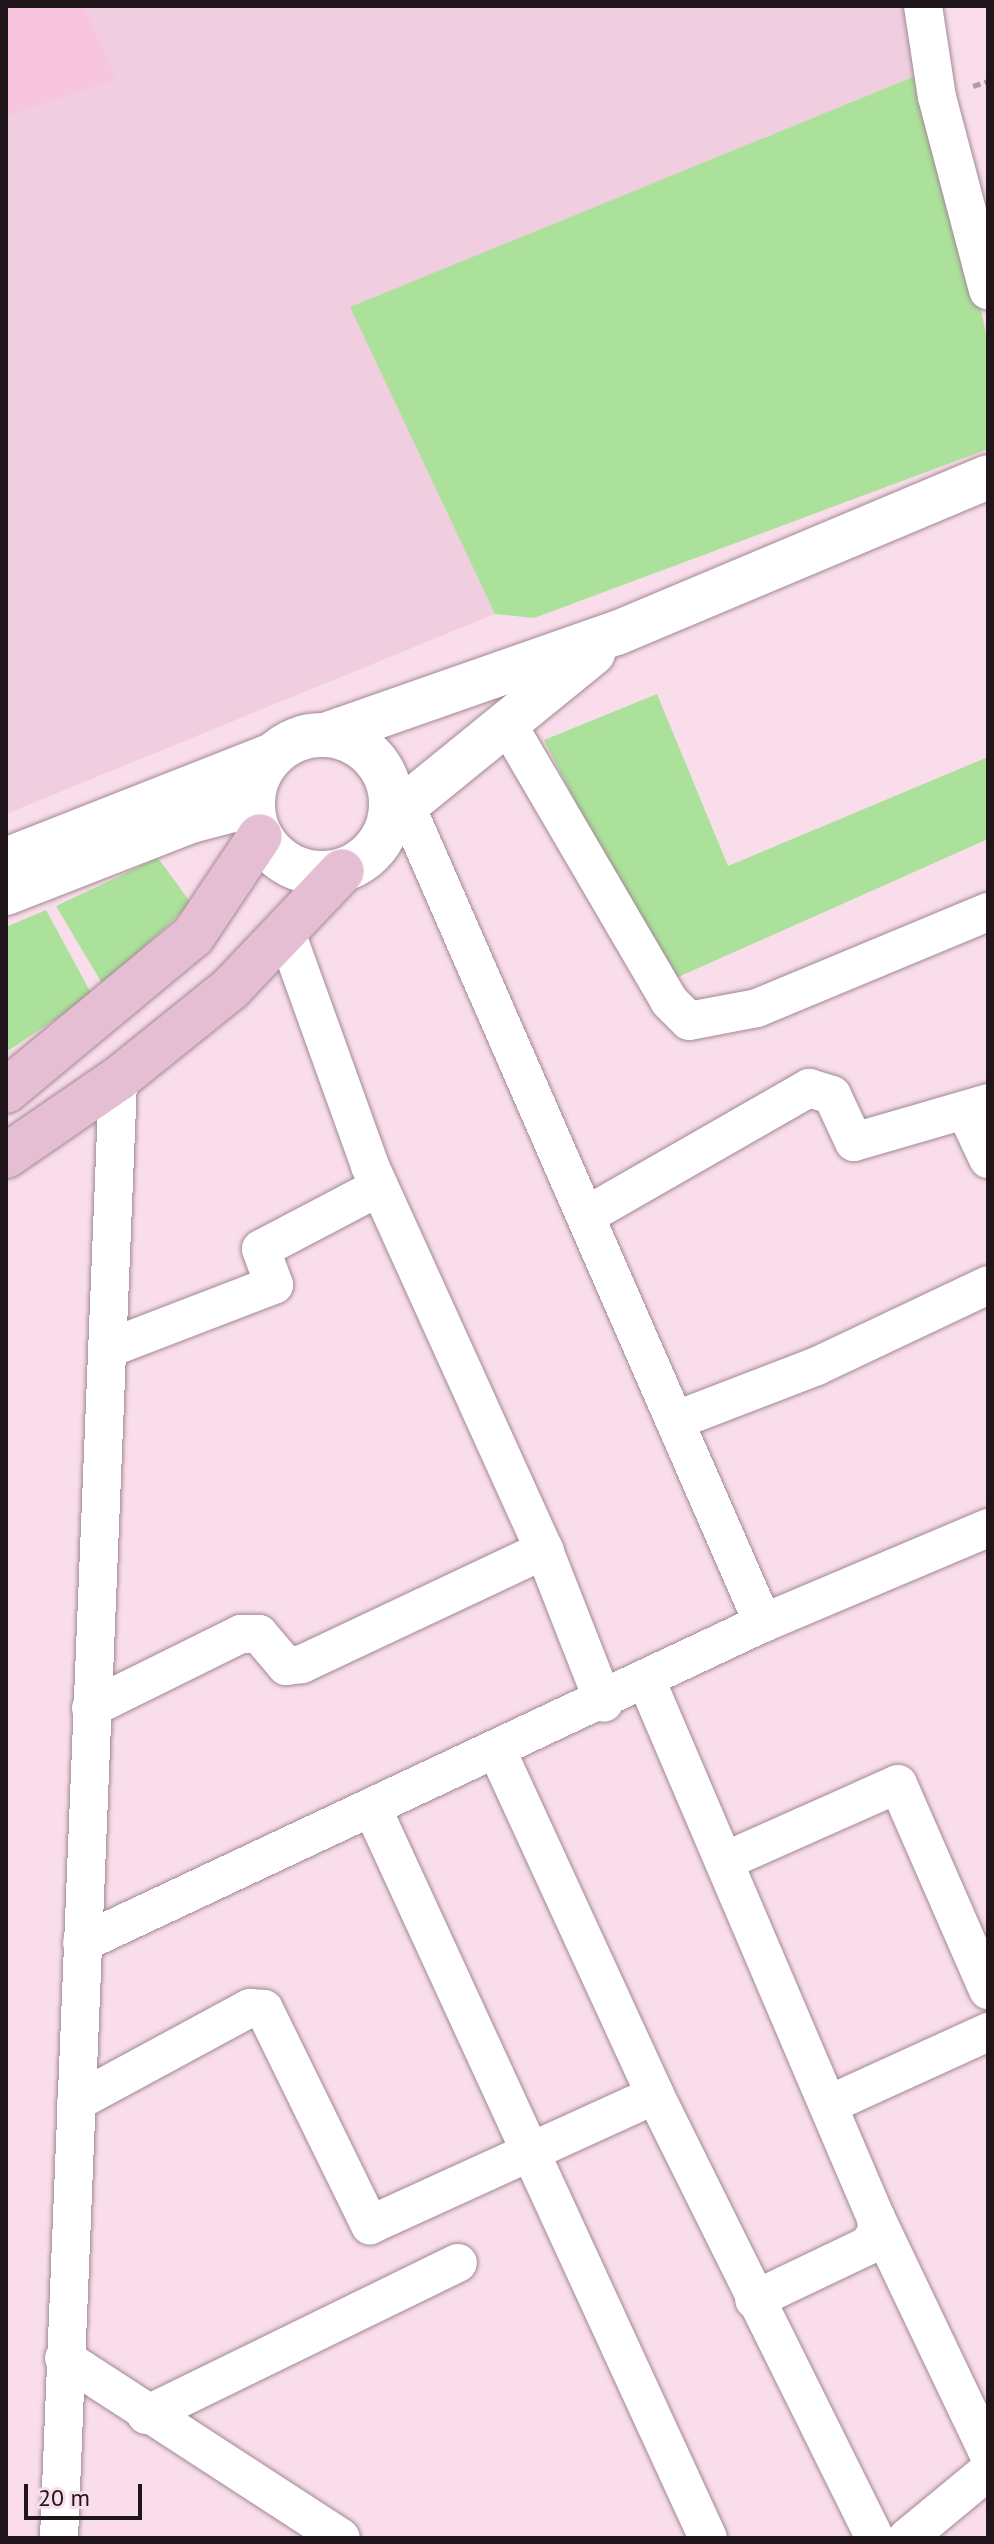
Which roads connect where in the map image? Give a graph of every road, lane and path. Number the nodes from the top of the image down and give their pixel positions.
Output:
1 (923, 6) edge
2 (988, 290) edge
3 (988, 477) edge
4 (617, 633) junction
5 (508, 725) junction
6 (328, 734) junction
7 (272, 755) junction
8 (398, 812) junction
9 (256, 821) junction
10 (6, 860) edge
11 (342, 871) junction
12 (6, 893) edge
13 (988, 912) edge
14 (287, 935) junction
15 (118, 1079) junction
16 (6, 1091) edge
17 (977, 1108) edge
18 (6, 1156) edge
19 (988, 1159) edge
20 (379, 1187) junction
21 (589, 1214) junction
22 (988, 1285) edge
23 (107, 1349) junction
24 (677, 1420) junction
25 (988, 1528) edge
26 (544, 1550) junction
27 (763, 1623) junction
28 (647, 1682) junction
29 (604, 1703) junction
30 (91, 1708) junction
31 (498, 1753) junction
32 (373, 1810) junction
33 (725, 1861) junction
34 (82, 1943) junction
35 (988, 1990) edge
36 (988, 2032) edge
37 (655, 2095) junction
38 (76, 2102) junction
39 (830, 2104) junction
40 (530, 2152) junction
41 (876, 2218) junction
42 (458, 2263) dead end
43 (754, 2300) junction
44 (64, 2358) junction
45 (146, 2415) junction
46 (988, 2453) edge
47 (988, 2471) edge
48 (59, 2538) edge
49 (341, 2538) edge
50 (708, 2538) edge
51 (875, 2538) edge
52 (907, 2538) edge

1 - 2 street
3 - 4 main road
4 - 5 main road
4 - 6 main road
5 - 8 main road
5 - 13 street
6 - 7 main road
6 - 8 main road
7 - 9 main road
7 - 10 main road
8 - 11 main road
8 - 21 street
9 - 11 main road
9 - 12 main road
9 - 16 main road
11 - 14 main road
14 - 15 main road
14 - 20 street
15 - 18 main road
15 - 23 street
17 - 19 street
17 - 21 street
20 - 23 street
20 - 26 street
21 - 24 street
22 - 24 street
23 - 30 street
24 - 27 street
25 - 27 street
26 - 29 street
26 - 30 street
27 - 28 street
28 - 29 street
28 - 33 street
29 - 31 street
30 - 34 street
31 - 32 street
31 - 37 street
32 - 34 street
32 - 40 street
33 - 35 street
33 - 39 street
34 - 38 street
36 - 39 street
37 - 40 street
37 - 43 street
38 - 40 street
38 - 44 street
39 - 41 street
40 - 50 street
41 - 43 street
41 - 46 street
42 - 45 street
43 - 51 street
44 - 45 street
44 - 48 street
45 - 49 street
47 - 52 street

